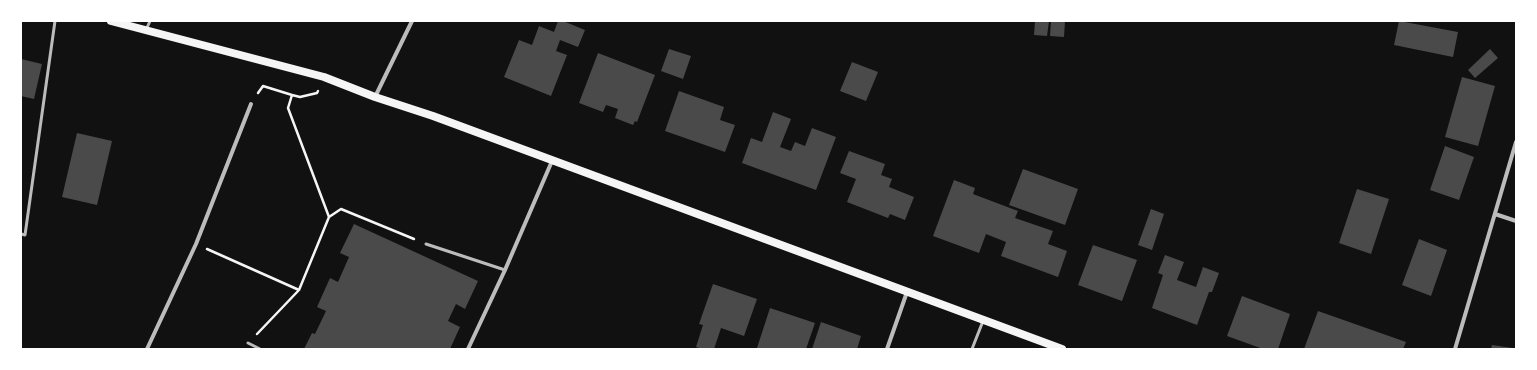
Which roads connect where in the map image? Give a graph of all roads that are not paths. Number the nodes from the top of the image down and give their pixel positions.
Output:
1 (55, 21) edge
2 (111, 21) edge
3 (150, 21) edge
4 (412, 21) edge
5 (146, 30) junction
6 (375, 97) junction
7 (251, 104) dead end
8 (1516, 142) edge
9 (552, 161) junction
10 (1495, 214) junction
11 (1516, 221) edge
12 (21, 234) edge
13 (426, 244) road end
14 (505, 270) junction
15 (907, 292) junction
16 (983, 320) junction
17 (248, 343) road end
18 (147, 349) edge
19 (260, 349) edge
20 (468, 349) edge
21 (887, 349) edge
22 (972, 349) edge
23 (1062, 349) edge
24 (1455, 349) edge

1 - 12 lane
2 - 5 main road
3 - 5 lane
4 - 6 street
5 - 6 main road
6 - 9 main road
7 - 18 street
8 - 10 street
9 - 14 street
9 - 15 main road
10 - 11 street
10 - 24 street
13 - 14 lane
14 - 20 street
15 - 16 main road
15 - 21 street
16 - 22 lane
16 - 23 main road
17 - 19 lane

